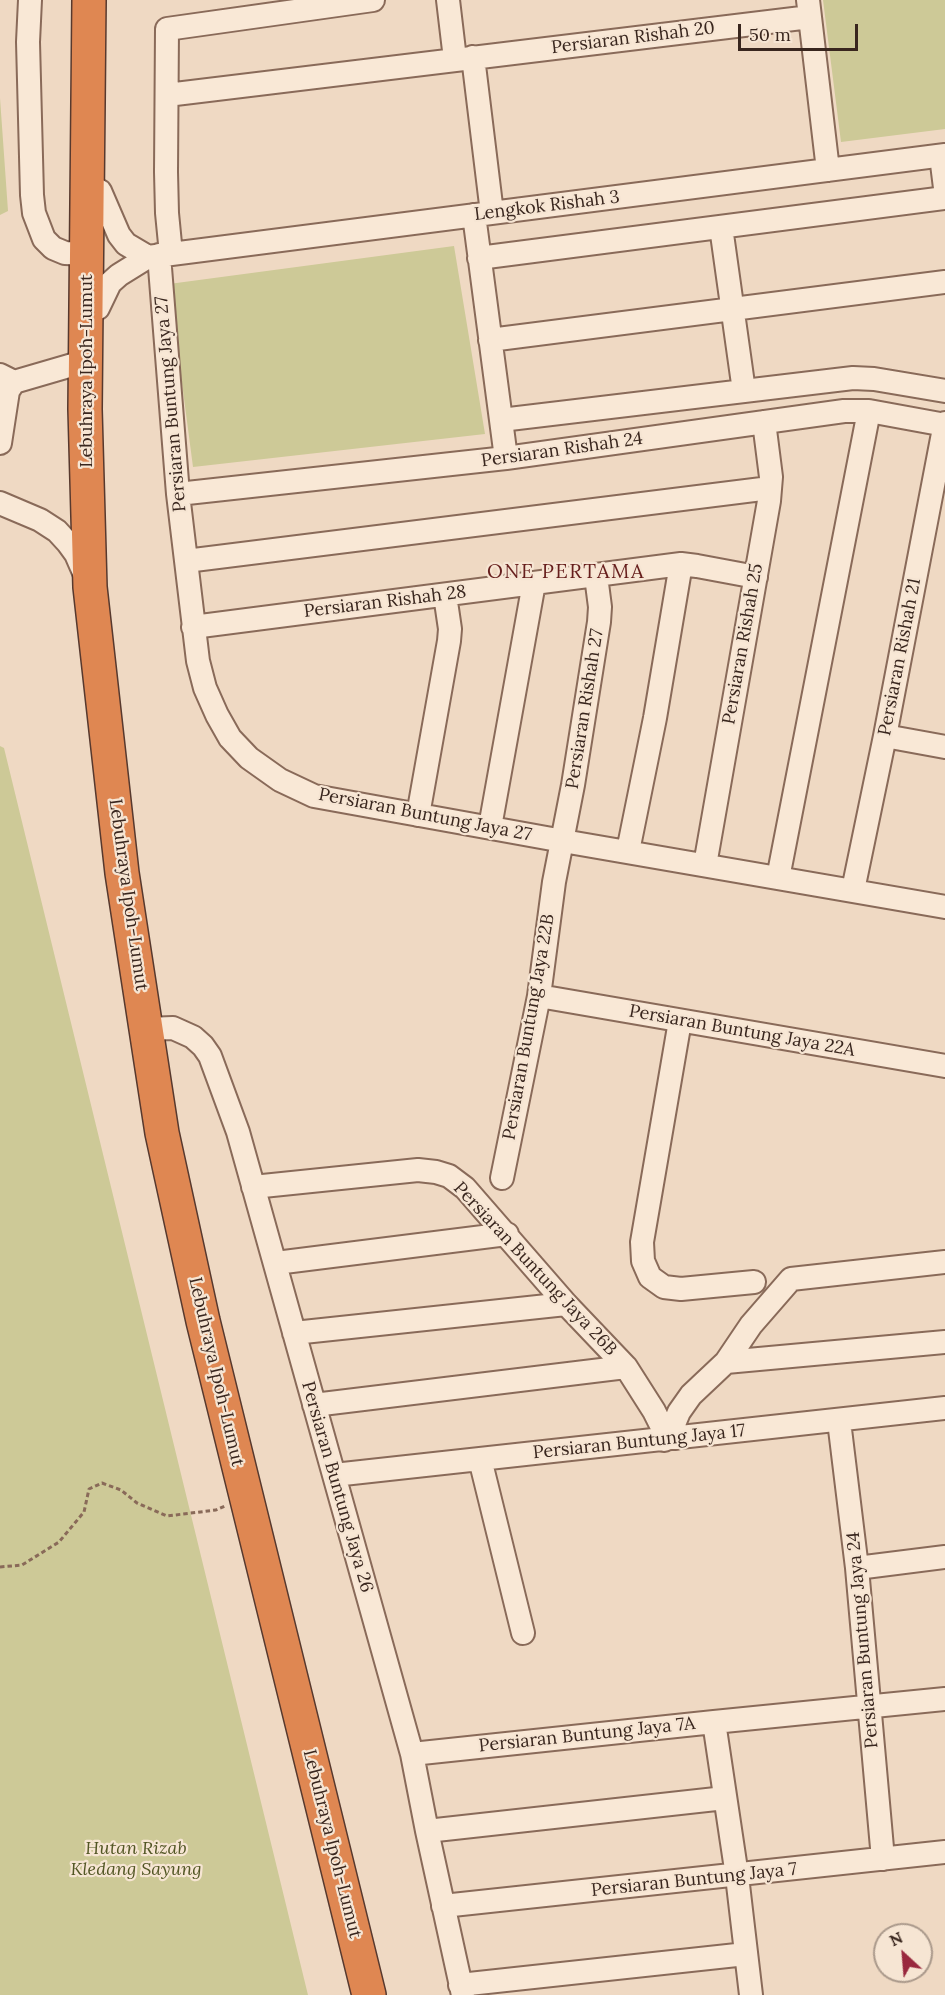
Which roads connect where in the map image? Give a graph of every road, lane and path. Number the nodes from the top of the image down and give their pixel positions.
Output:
1 (30, 0) edge
2 (89, 0) edge
3 (101, 0) edge
4 (374, 0) edge
5 (448, 0) edge
6 (809, 8) edge
7 (464, 58) junction
8 (167, 95) junction
9 (943, 155) edge
10 (828, 170) junction
11 (945, 188) edge
12 (100, 191) junction
13 (945, 198) edge
14 (483, 214) junction
15 (721, 227) junction
16 (88, 254) junction
17 (159, 255) junction
18 (479, 258) junction
19 (945, 282) edge
20 (98, 308) junction
21 (732, 309) junction
22 (490, 340) junction
23 (86, 361) junction
24 (6, 387) edge
25 (744, 391) junction
26 (945, 391) edge
27 (869, 411) junction
28 (501, 420) junction
29 (764, 422) junction
30 (945, 424) edge
31 (0, 443) edge
32 (506, 458) junction
33 (770, 488) junction
34 (178, 494) junction
35 (0, 503) edge
36 (186, 561) junction
37 (681, 564) junction
38 (596, 576) junction
39 (756, 577) junction
40 (534, 583) junction
41 (90, 587) junction
42 (445, 595) junction
43 (193, 627) junction
44 (885, 736) junction
45 (107, 741) junction
46 (945, 747) edge
47 (418, 815) junction
48 (490, 827) junction
49 (563, 841) junction
50 (628, 851) junction
51 (705, 865) junction
52 (778, 878) junction
53 (853, 890) junction
54 (945, 907) edge
55 (539, 996) junction
56 (680, 1021) junction
57 (146, 1029) junction
58 (945, 1066) edge
59 (502, 1178) dead end
60 (253, 1188) junction
61 (507, 1234) junction
62 (945, 1262) edge
63 (276, 1263) junction
64 (754, 1282) dead end
65 (566, 1304) junction
66 (294, 1333) junction
67 (945, 1342) edge
68 (726, 1362) junction
69 (626, 1367) junction
70 (314, 1406) junction
71 (945, 1408) edge
72 (839, 1421) junction
73 (670, 1439) junction
74 (480, 1459) junction
75 (333, 1475) junction
76 (245, 1496) junction
77 (945, 1557) edge
78 (0, 1567) edge
79 (857, 1568) junction
80 (523, 1633) dead end
81 (945, 1700) edge
82 (870, 1707) junction
83 (714, 1722) junction
84 (412, 1754) junction
85 (726, 1798) junction
86 (427, 1831) junction
87 (945, 1852) edge
88 (883, 1859) junction
89 (737, 1875) junction
90 (443, 1906) junction
91 (746, 1954) junction
92 (461, 1990) edge
93 (369, 1995) edge
94 (751, 1995) edge

1 - 16 street
2 - 16 highway, Lebuhraya Ipoh-Lumut
3 - 12 highway, Lebuhraya Ipoh-Lumut
4 - 8 street, Persiaran Buntung Jaya 27
5 - 7 street
6 - 7 street, Persiaran Rishah 20
6 - 10 street
7 - 8 street, Persiaran Rishah 20
7 - 14 street
8 - 17 street, Persiaran Buntung Jaya 27
9 - 10 street, Lengkok Rishah 3
9 - 11 street
10 - 14 street, Lengkok Rishah 3
12 - 17 street
12 - 20 highway, Lebuhraya Ipoh-Lumut
13 - 15 street
14 - 17 street, Lengkok Rishah 3
14 - 18 street
15 - 18 street
15 - 21 street
16 - 23 highway, Lebuhraya Ipoh-Lumut
17 - 20 street, Lengkok Rishah 3
17 - 34 street, Persiaran Buntung Jaya 27
18 - 22 street
19 - 21 street
20 - 45 highway, Lebuhraya Ipoh-Lumut
21 - 22 street
21 - 25 street
22 - 28 street
23 - 24 street
23 - 41 highway, Lebuhraya Ipoh-Lumut
24 - 31 street
25 - 26 street
25 - 28 street
27 - 29 street, Persiaran Rishah 24
27 - 30 street, Persiaran Rishah 24
27 - 52 street
28 - 32 street
29 - 32 street, Persiaran Rishah 24
29 - 33 street, Persiaran Rishah 25
30 - 44 street, Persiaran Rishah 21
32 - 34 street, Persiaran Rishah 24
33 - 36 street
33 - 39 street, Persiaran Rishah 25
34 - 36 street, Persiaran Buntung Jaya 27
35 - 41 street
36 - 43 street, Persiaran Buntung Jaya 27
37 - 38 street, Persiaran Rishah 28
37 - 39 street, Persiaran Rishah 28
37 - 50 street
38 - 40 street, Persiaran Rishah 28
38 - 49 street, Persiaran Rishah 27
39 - 51 street, Persiaran Rishah 25
40 - 42 street, Persiaran Rishah 28
40 - 48 street
41 - 45 highway, Lebuhraya Ipoh-Lumut
42 - 43 street, Persiaran Rishah 28
42 - 47 street
43 - 47 street, Persiaran Buntung Jaya 27
44 - 46 street
44 - 53 street, Persiaran Rishah 21
45 - 57 highway, Lebuhraya Ipoh-Lumut
47 - 48 street, Persiaran Buntung Jaya 27
48 - 49 street, Persiaran Buntung Jaya 27
49 - 50 street, Persiaran Buntung Jaya 27
49 - 55 street, Persiaran Buntung Jaya 22B
50 - 51 street, Persiaran Buntung Jaya 27
51 - 52 street, Persiaran Buntung Jaya 27
52 - 53 street, Persiaran Buntung Jaya 27
53 - 54 street, Persiaran Buntung Jaya 27
55 - 56 street, Persiaran Buntung Jaya 22A
55 - 59 street, Persiaran Buntung Jaya 22B
56 - 58 street, Persiaran Buntung Jaya 22A
56 - 64 street
57 - 60 street, Persiaran Buntung Jaya 26
57 - 76 highway, Lebuhraya Ipoh-Lumut
60 - 61 street, Persiaran Buntung Jaya 26B
60 - 63 street, Persiaran Buntung Jaya 26
61 - 63 street
61 - 65 street, Persiaran Buntung Jaya 26B
62 - 68 street
63 - 66 street, Persiaran Buntung Jaya 26
65 - 66 street
65 - 69 street, Persiaran Buntung Jaya 26B
66 - 70 street, Persiaran Buntung Jaya 26
67 - 68 street
68 - 73 street
69 - 70 street
69 - 73 street, Persiaran Buntung Jaya 26B
70 - 75 street, Persiaran Buntung Jaya 26
71 - 72 street, Persiaran Buntung Jaya 17
72 - 73 street, Persiaran Buntung Jaya 17
72 - 79 street, Persiaran Buntung Jaya 24
73 - 74 street, Persiaran Buntung Jaya 17
74 - 75 street, Persiaran Buntung Jaya 17
74 - 80 street
75 - 84 street, Persiaran Buntung Jaya 26
76 - 78 path
76 - 93 highway, Lebuhraya Ipoh-Lumut
77 - 79 street
79 - 82 street, Persiaran Buntung Jaya 24
81 - 82 street
82 - 83 street
82 - 88 street, Persiaran Buntung Jaya 24
83 - 84 street, Persiaran Buntung Jaya 7A
83 - 85 street, Persiaran Buntung Jaya 7A
84 - 86 street, Persiaran Buntung Jaya 26
85 - 86 street
85 - 89 street, Persiaran Buntung Jaya 7A
86 - 90 street, Persiaran Buntung Jaya 26
87 - 88 street, Persiaran Buntung Jaya 7
88 - 89 street, Persiaran Buntung Jaya 7
89 - 90 street, Persiaran Buntung Jaya 7
89 - 91 street, Persiaran Buntung Jaya 7A
90 - 92 street, Persiaran Buntung Jaya 26
91 - 92 street
91 - 94 street, Persiaran Buntung Jaya 7A

